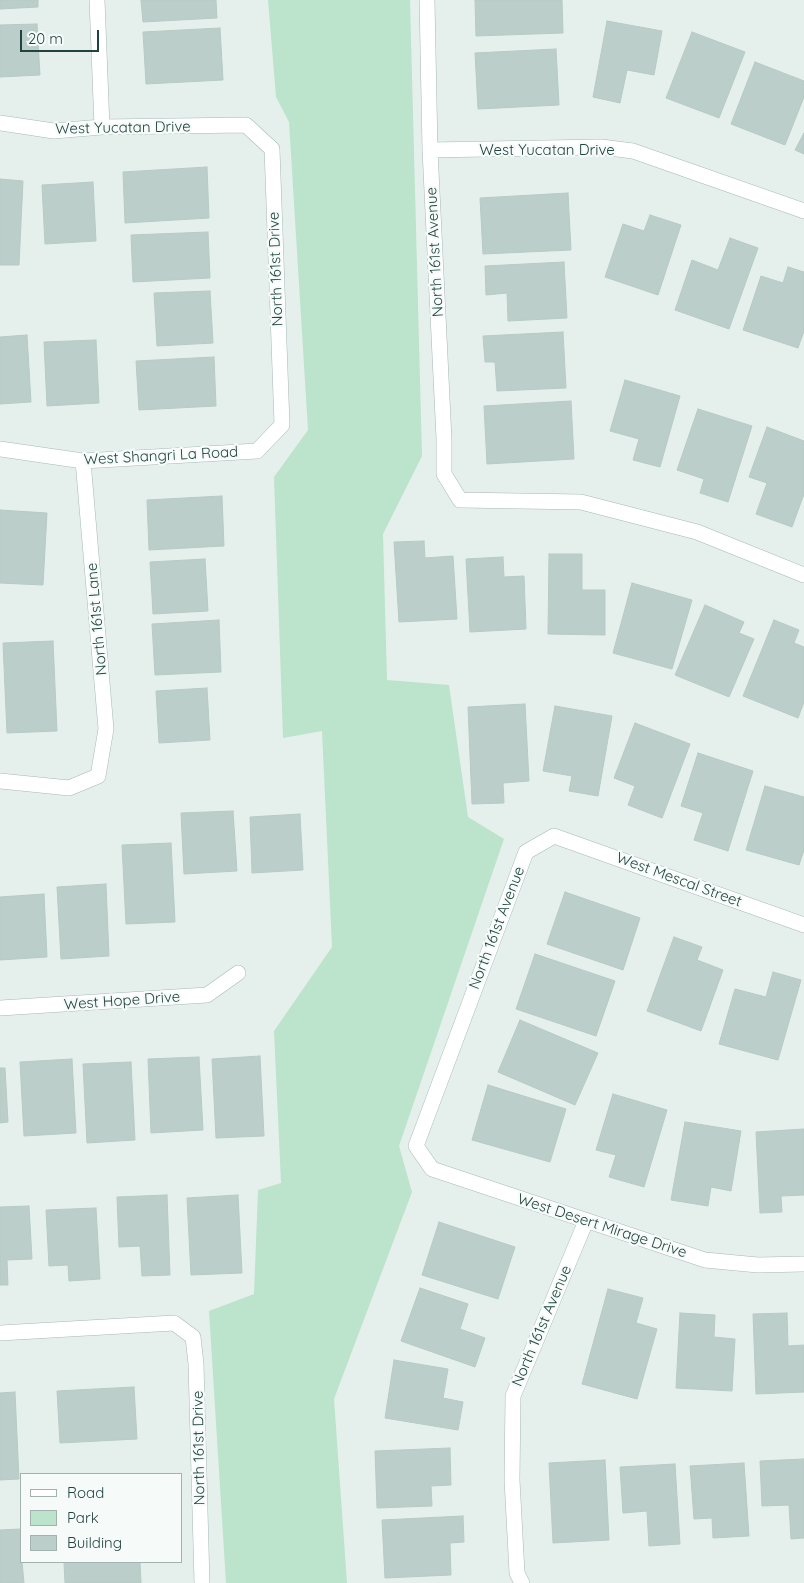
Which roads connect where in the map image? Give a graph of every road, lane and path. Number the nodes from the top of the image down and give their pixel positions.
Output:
1 (97, 0) edge
2 (427, 0) edge
3 (0, 123) edge
4 (246, 125) joint
5 (102, 128) junction
6 (430, 150) junction
7 (804, 211) edge
8 (282, 425) joint
9 (0, 449) edge
10 (83, 461) junction
11 (804, 575) edge
12 (0, 781) edge
13 (554, 836) joint
14 (804, 925) edge
15 (238, 974) dead end
16 (0, 1008) edge
17 (416, 1146) joint
18 (586, 1221) junction
19 (804, 1264) edge
20 (0, 1333) edge
21 (202, 1583) edge
22 (522, 1583) edge

1 - 5 street
2 - 6 street, North 161st Avenue
3 - 5 street, West Yucatan Drive
4 - 5 street, West Yucatan Drive
4 - 8 street, North 161st Drive
6 - 7 street, West Yucatan Drive
6 - 11 street, North 161st Avenue
8 - 10 street, West Shangri La Road
9 - 10 street, West Shangri La Road
10 - 12 street, North 161st Lane
13 - 14 street, West Mescal Street
13 - 17 street, North 161st Avenue
15 - 16 street, West Hope Drive
17 - 18 street, West Desert Mirage Drive
18 - 19 street, West Desert Mirage Drive
18 - 22 street, North 161st Avenue
20 - 21 street, North 161st Drive

